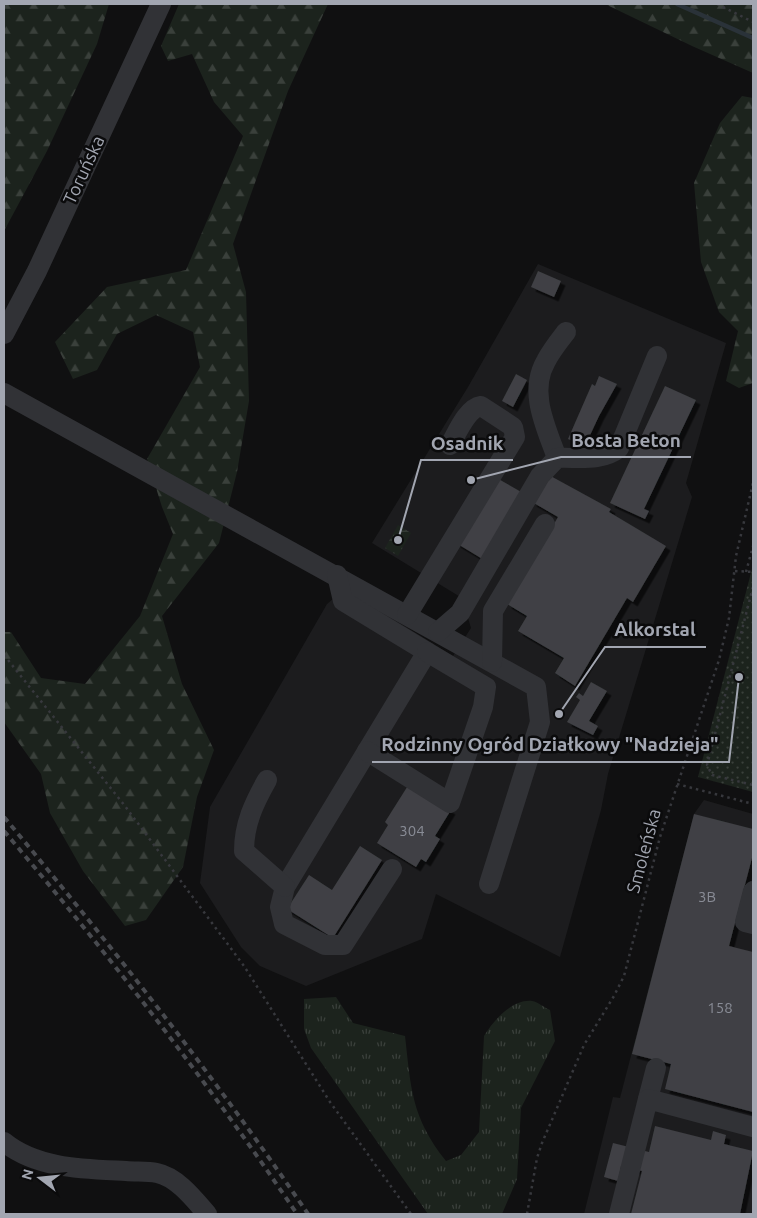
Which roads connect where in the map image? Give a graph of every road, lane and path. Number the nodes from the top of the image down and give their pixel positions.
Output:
1 (161, 4) edge
2 (717, 4) edge
3 (753, 22) edge
4 (566, 332) dead end
5 (4, 334) edge
6 (658, 356) dead end
7 (4, 393) edge
8 (450, 445) dead end
9 (557, 458) junction
10 (753, 483) edge
11 (545, 524) dead end
12 (753, 546) edge
13 (735, 572) junction
14 (746, 572) junction
15 (753, 572) edge
16 (337, 575) junction
17 (753, 587) edge
18 (408, 615) junction
19 (438, 632) junction
20 (427, 652) junction
21 (4, 656) edge
22 (492, 662) junction
23 (367, 752) junction
24 (267, 780) dead end
25 (677, 784) junction
26 (753, 785) edge
27 (753, 804) edge
28 (392, 870) dead end
29 (489, 884) dead end
30 (285, 887) junction
31 (753, 891) edge
32 (753, 924) edge
33 (656, 1068) dead end
34 (648, 1099) junction
35 (753, 1127) edge
36 (5, 1148) edge
37 (207, 1214) edge
38 (411, 1214) edge
39 (527, 1214) edge
40 (618, 1214) edge

1 - 5 street, Toruńska
2 - 3 path
4 - 9 street
6 - 9 street
7 - 16 street
8 - 18 street
9 - 19 street
10 - 13 path, Smoleńska
11 - 22 street
12 - 14 path
13 - 14 path
13 - 25 path, Smoleńska
14 - 15 path
16 - 18 street
16 - 20 street
17 - 26 path
18 - 19 street
19 - 22 street
20 - 23 street
20 - 23 street
21 - 38 path
22 - 29 street
23 - 30 street
24 - 30 street
25 - 27 path
25 - 39 path, Smoleńska
28 - 30 street
31 - 32 street
33 - 34 street
34 - 35 street
34 - 40 street
36 - 37 street

